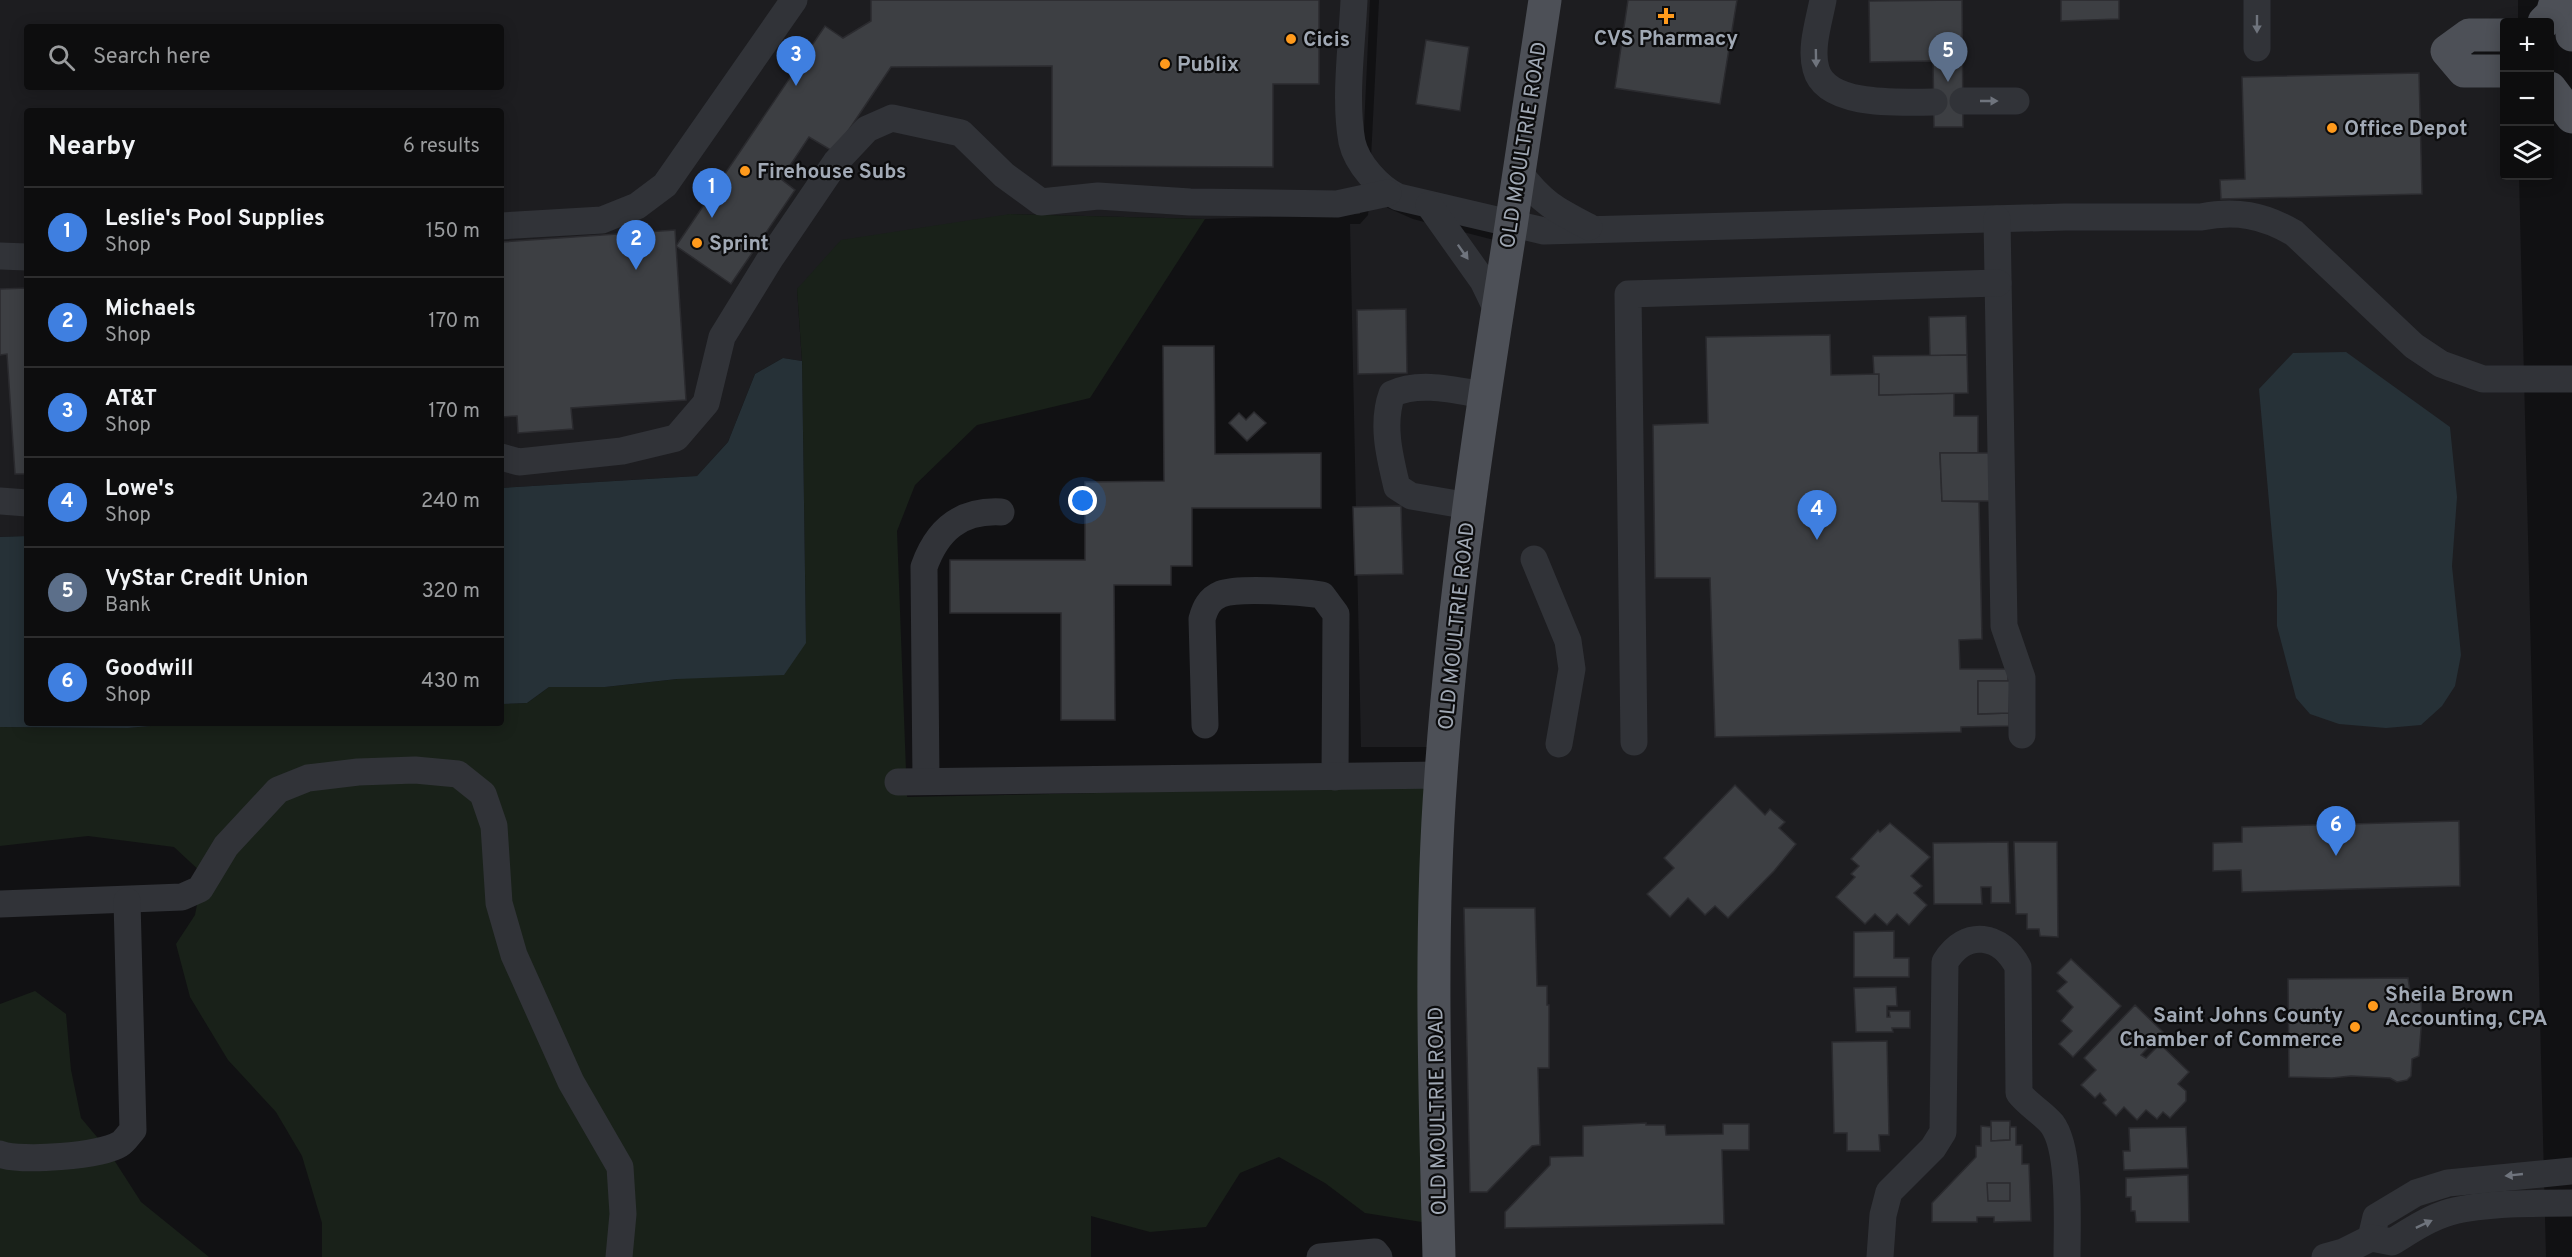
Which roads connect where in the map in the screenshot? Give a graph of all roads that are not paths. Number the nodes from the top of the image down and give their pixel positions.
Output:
1 (794, 0) edge
2 (1354, 0) edge
3 (1545, 0) edge
4 (1823, 0) edge
5 (2257, 0) edge
6 (2556, 0) edge
7 (2571, 0) edge
8 (2548, 18) edge
9 (2500, 35) edge
10 (2572, 36) edge
11 (2258, 48) dead end
12 (2500, 71) edge
13 (2554, 93) edge
14 (1963, 101) dead end
15 (2016, 101) dead end
16 (1934, 102) dead end
17 (2572, 117) edge
18 (1519, 172) junction
19 (1388, 193) junction
20 (1429, 205) junction
21 (1997, 219) junction
22 (1512, 223) junction
23 (504, 226) edge
24 (1593, 229) junction
25 (0, 256) edge
26 (24, 257) edge
27 (1998, 283) junction
28 (1497, 309) junction
29 (2572, 379) edge
30 (1484, 395) junction
31 (504, 458) edge
32 (0, 501) edge
33 (24, 503) edge
34 (1469, 506) junction
35 (1001, 512) dead end
36 (1534, 559) dead end
37 (1205, 725) dead end
38 (2022, 735) dead end
39 (1634, 742) dead end
40 (1559, 744) dead end
41 (1441, 775) junction
42 (1335, 777) junction
43 (926, 781) junction
44 (898, 782) dead end
45 (127, 901) junction
46 (0, 904) edge
47 (0, 1154) edge
48 (2572, 1171) edge
49 (2572, 1203) edge
50 (2359, 1248) edge
51 (619, 1257) edge
52 (1320, 1257) edge
53 (1379, 1257) edge
54 (1439, 1257) edge
55 (1880, 1257) edge
56 (2067, 1257) edge
57 (2325, 1257) edge

1 - 23 street
2 - 19 street
3 - 18 main road, OLD MOULTRIE ROAD
4 -> 16 street
5 -> 11 street
6 - 8 main road
7 - 10 main road
9 - 12 main road
13 - 17 main road
14 -> 15 street
18 - 22 main road, OLD MOULTRIE ROAD
18 - 24 street
19 - 20 street
19 - 31 street
20 - 22 street
20 -> 28 street
21 - 24 street
21 - 27 street
21 - 29 street
22 - 24 street
22 - 28 main road, OLD MOULTRIE ROAD
25 - 26 street
27 - 38 street
27 - 39 street
28 - 30 main road, OLD MOULTRIE ROAD
30 - 34 main road, OLD MOULTRIE ROAD
30 - 34 street
32 - 33 street
34 - 41 main road, OLD MOULTRIE ROAD
35 - 43 street
36 - 40 street
37 - 42 street
41 - 42 street
41 - 54 main road, OLD MOULTRIE ROAD
42 - 43 street
43 - 44 street
45 - 46 street
45 - 47 street
45 - 51 street
48 -> 50 street
50 -> 49 street
50 - 57 street
52 - 53 street
55 - 56 street

